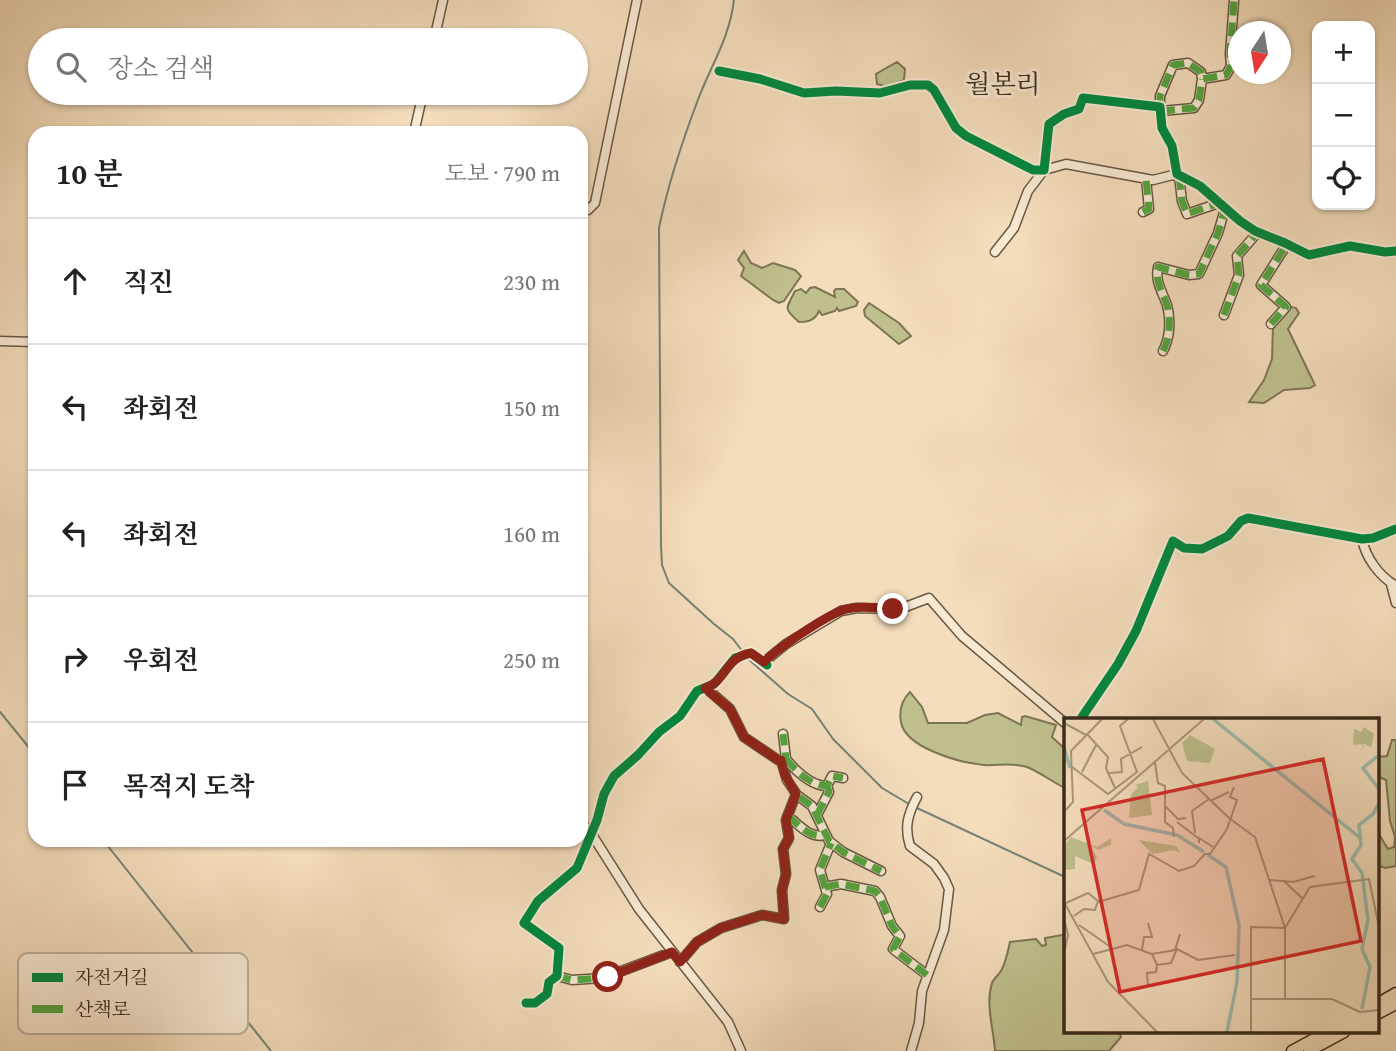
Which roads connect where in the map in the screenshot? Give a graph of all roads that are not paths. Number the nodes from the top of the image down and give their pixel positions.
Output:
1 (443, 0) edge
2 (637, 0) edge
3 (1234, 2) edge
4 (437, 28) edge
5 (719, 71) dead end
6 (1202, 79) junction
7 (420, 105) edge
8 (1160, 109) junction
9 (416, 126) edge
10 (1044, 170) junction
11 (1178, 175) junction
12 (1146, 179) junction
13 (1222, 206) junction
14 (588, 211) edge
15 (1143, 212) dead end
16 (1258, 232) junction
17 (1287, 244) junction
18 (1396, 251) edge
19 (995, 252) dead end
20 (1385, 252) junction
21 (1396, 259) edge
22 (1224, 315) dead end
23 (1271, 324) dead end
24 (0, 341) edge
25 (28, 342) edge
26 (1163, 351) dead end
27 (1396, 529) edge
28 (1362, 539) junction
29 (1394, 585) edge
30 (1396, 603) edge
31 (705, 688) junction
32 (1081, 718) edge
33 (1064, 722) edge
34 (783, 734) dead end
35 (784, 760) junction
36 (844, 778) dead end
37 (827, 786) junction
38 (796, 794) junction
39 (916, 799) dead end
40 (817, 815) junction
41 (788, 816) junction
42 (588, 830) edge
43 (591, 833) junction
44 (825, 835) junction
45 (588, 842) edge
46 (831, 843) junction
47 (587, 847) edge
48 (881, 871) dead end
49 (825, 887) junction
50 (820, 907) dead end
51 (672, 952) junction
52 (680, 962) junction
53 (927, 975) junction
54 (557, 976) junction
55 (1396, 993) edge
56 (526, 1003) dead end
57 (1378, 1003) edge
58 (1396, 1004) edge
59 (1378, 1013) edge
60 (1323, 1034) edge
61 (1340, 1034) edge
62 (741, 1051) edge
63 (911, 1051) edge
64 (1292, 1051) edge
65 (1308, 1051) edge

1 - 4 street
2 - 14 street
3 - 6 street
5 - 10 street
6 - 8 street
6 - 8 street
7 - 9 street
8 - 10 street
8 - 11 street
10 - 12 street
10 - 19 street
11 - 12 street
11 - 13 street
11 - 13 street
12 - 15 street
13 - 16 street
13 - 26 street
16 - 17 street
16 - 22 street
17 - 20 street
17 - 23 street
18 - 20 street
20 - 21 street
24 - 25 street
27 - 28 street
28 - 29 street
28 - 32 street
29 - 30 street
31 - 33 street
31 - 35 street
31 - 43 street
34 - 35 street
35 - 37 street
35 - 38 street
36 - 37 street
37 - 40 street
38 - 40 street
38 - 41 street
39 - 53 street
40 - 44 street
41 - 44 street
41 - 52 street
42 - 43 street
43 - 45 street
43 - 51 street
44 - 46 street
46 - 48 street
46 - 49 street
47 - 54 street
49 - 50 street
49 - 53 street
51 - 52 street
51 - 54 street
52 - 62 street
53 - 63 street
54 - 56 street
55 - 57 main road
58 - 59 main road
60 - 64 main road
61 - 65 main road

